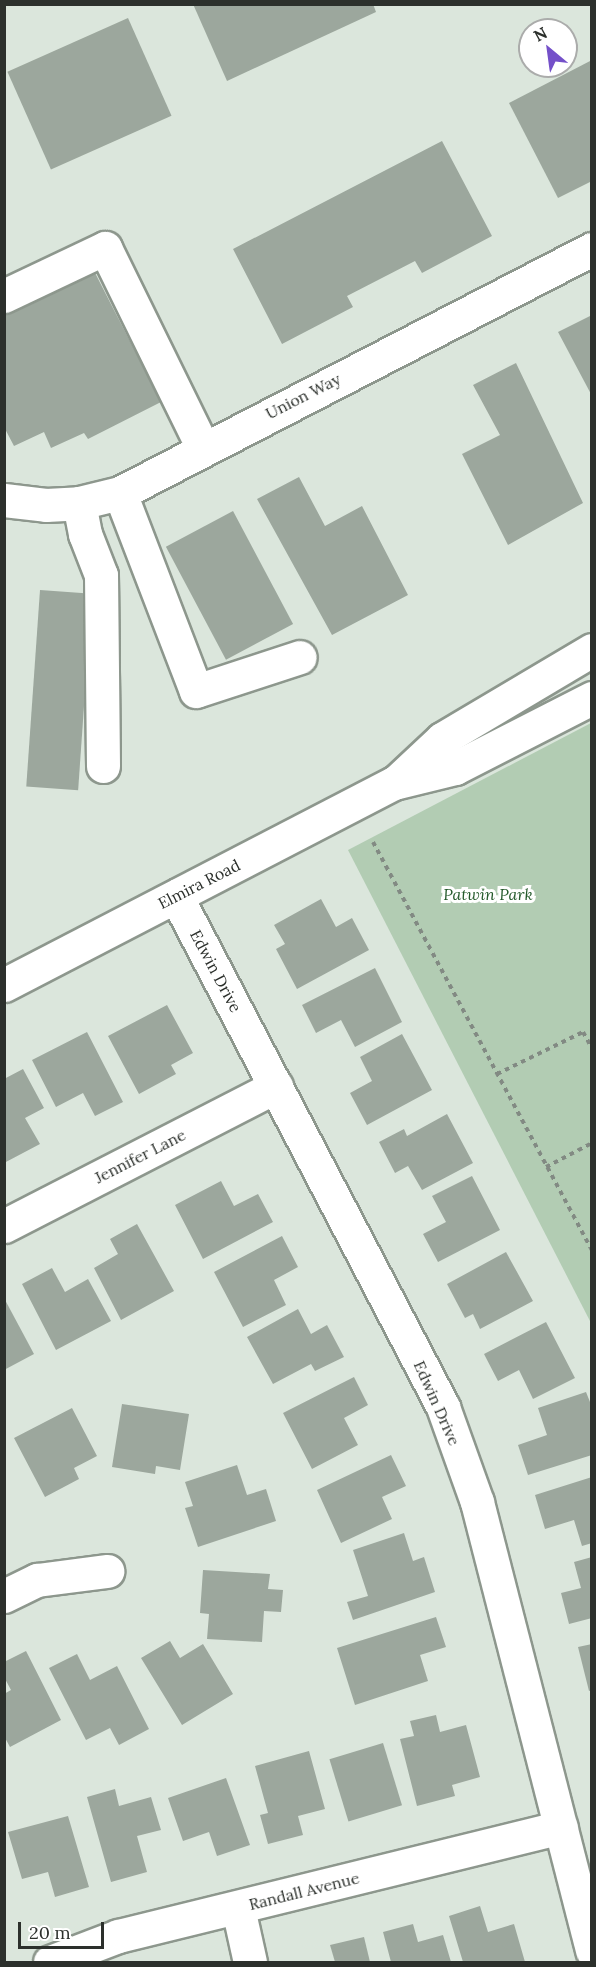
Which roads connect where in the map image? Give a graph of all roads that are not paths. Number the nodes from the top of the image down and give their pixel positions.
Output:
1 (591, 249) edge
2 (4, 296) edge
3 (203, 448) junction
4 (120, 492) junction
5 (4, 500) edge
6 (79, 503) junction
7 (591, 650) edge
8 (300, 657) dead end
9 (591, 698) edge
10 (103, 766) dead end
11 (394, 783) junction
12 (176, 896) junction
13 (4, 985) edge
14 (276, 1086) junction
15 (4, 1226) edge
16 (107, 1571) dead end
17 (4, 1596) edge
18 (561, 1827) junction
19 (238, 1908) junction
20 (591, 1951) edge
21 (50, 1962) edge
22 (250, 1962) edge

1 - 3 street, Union Way
2 - 3 street
3 - 4 street, Union Way
4 - 6 street, Union Way
4 - 8 street
5 - 6 street, Union Way
6 - 10 street
7 - 11 street, Elmira Road
9 - 11 street, Elmira Road
11 - 12 street, Elmira Road
12 - 13 street, Elmira Road
12 - 14 street, Edwin Drive
14 - 15 street, Jennifer Lane
14 - 18 street, Edwin Drive
16 - 17 street
18 - 19 street, Randall Avenue
18 - 20 street, Edwin Drive
19 - 21 street, Randall Avenue
19 - 22 street

